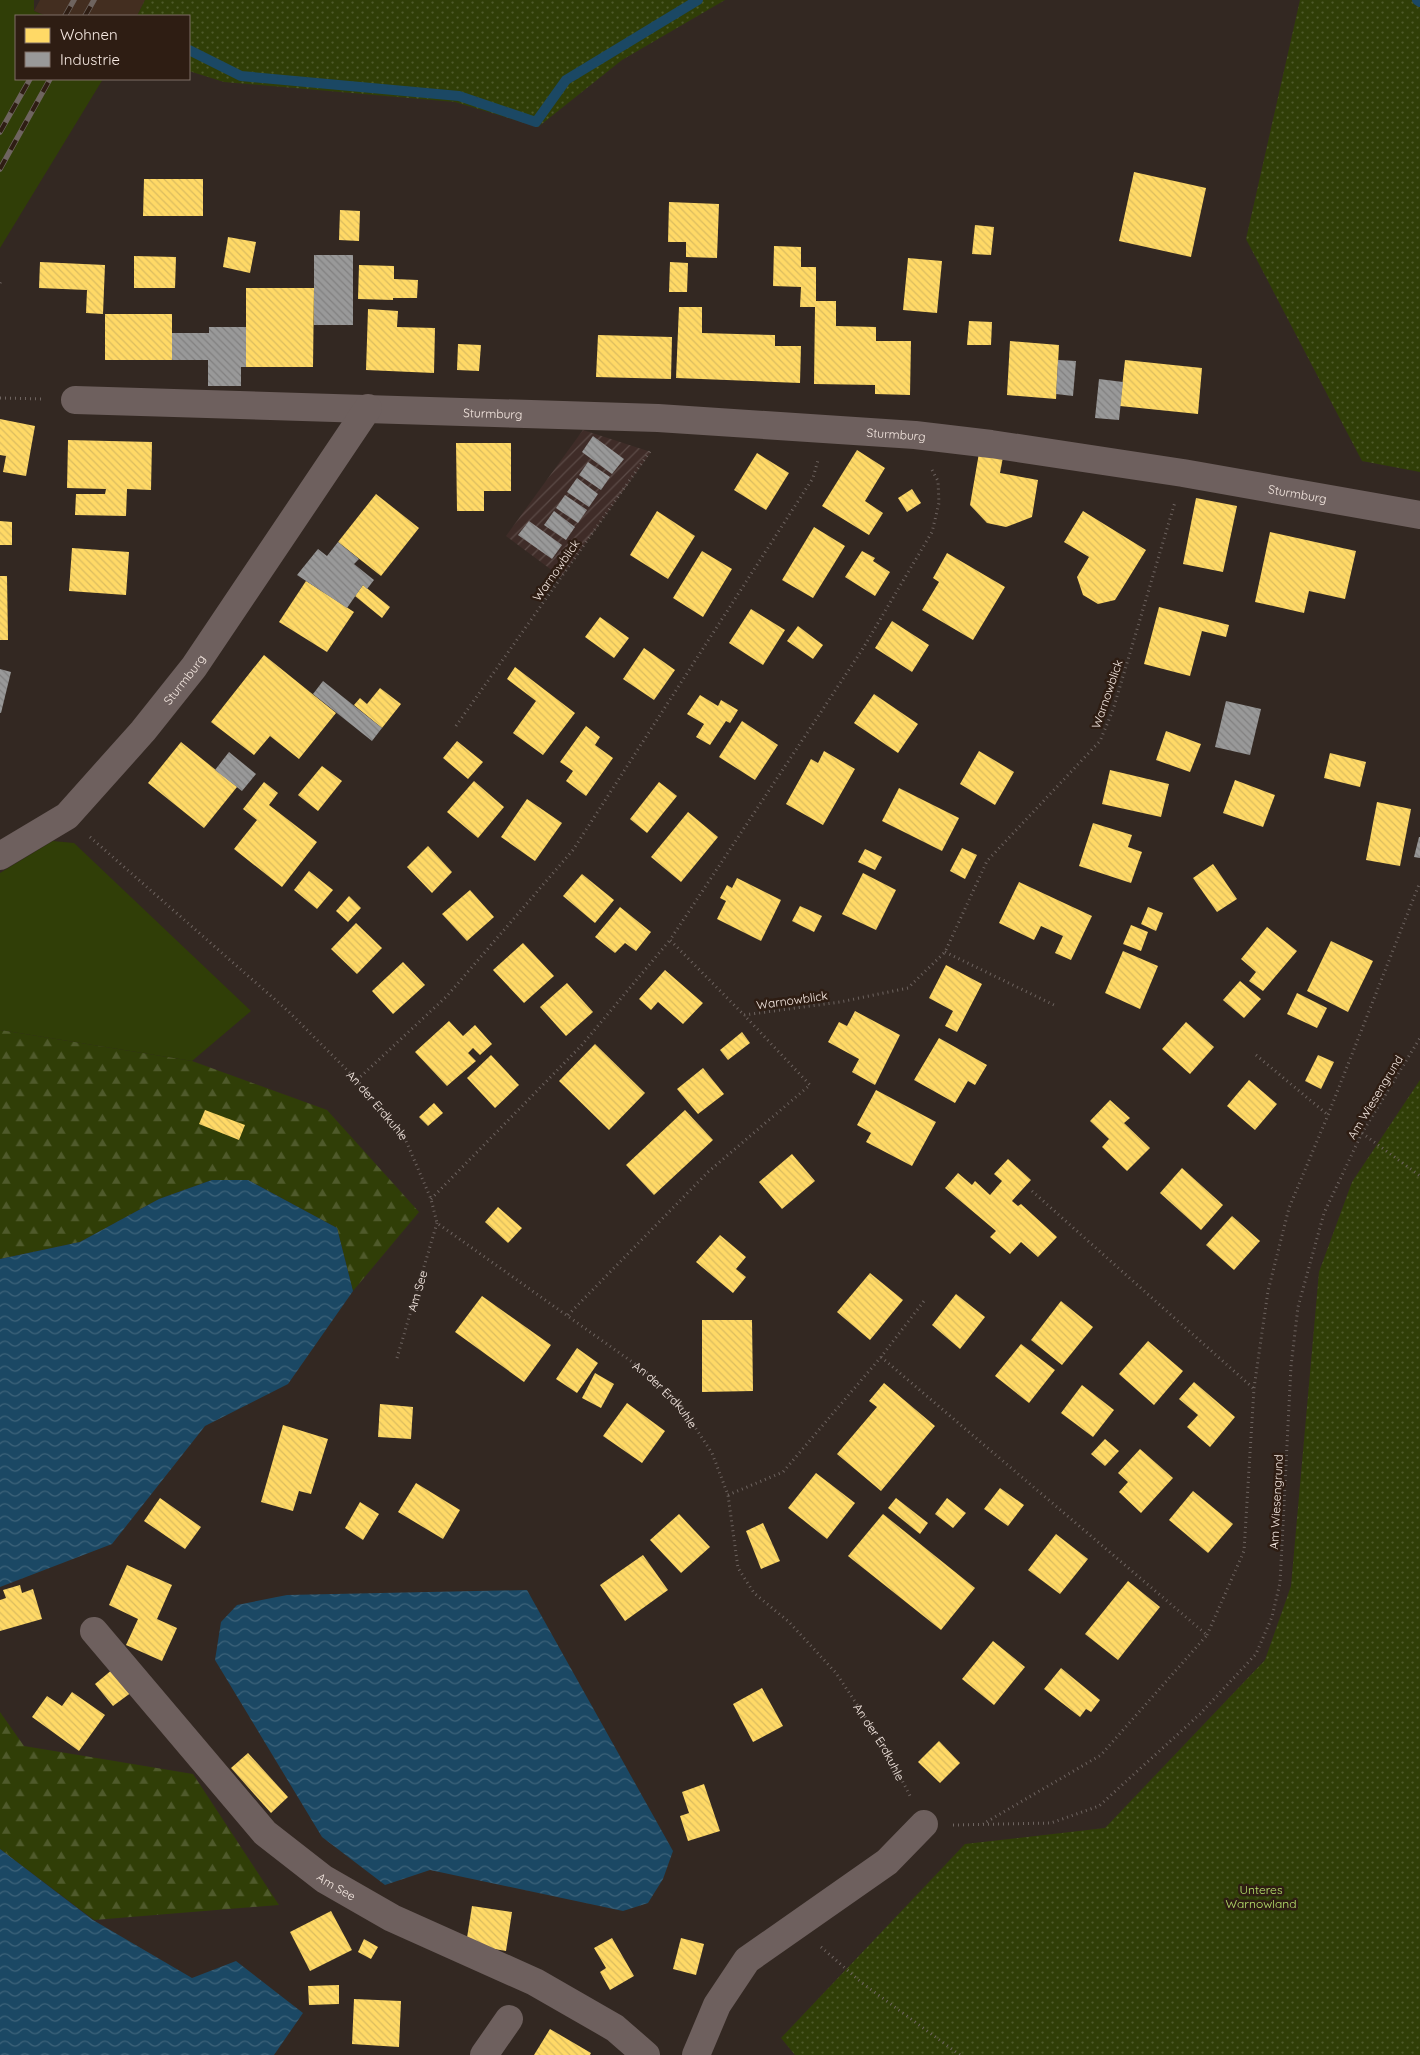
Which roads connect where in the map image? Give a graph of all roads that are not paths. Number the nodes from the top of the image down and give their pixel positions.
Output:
1 (75, 400) road end
2 (368, 408) junction
3 (1420, 514) edge
4 (0, 856) edge
5 (94, 1631) dead end
6 (924, 1824) road end
7 (509, 2019) dead end
8 (484, 2055) edge
9 (646, 2055) edge
10 (696, 2055) edge

1 - 2 street, Sturmburg
2 - 3 street, Sturmburg
2 - 4 street, Sturmburg
5 - 9 street, Am See
6 - 10 street
7 - 8 street

